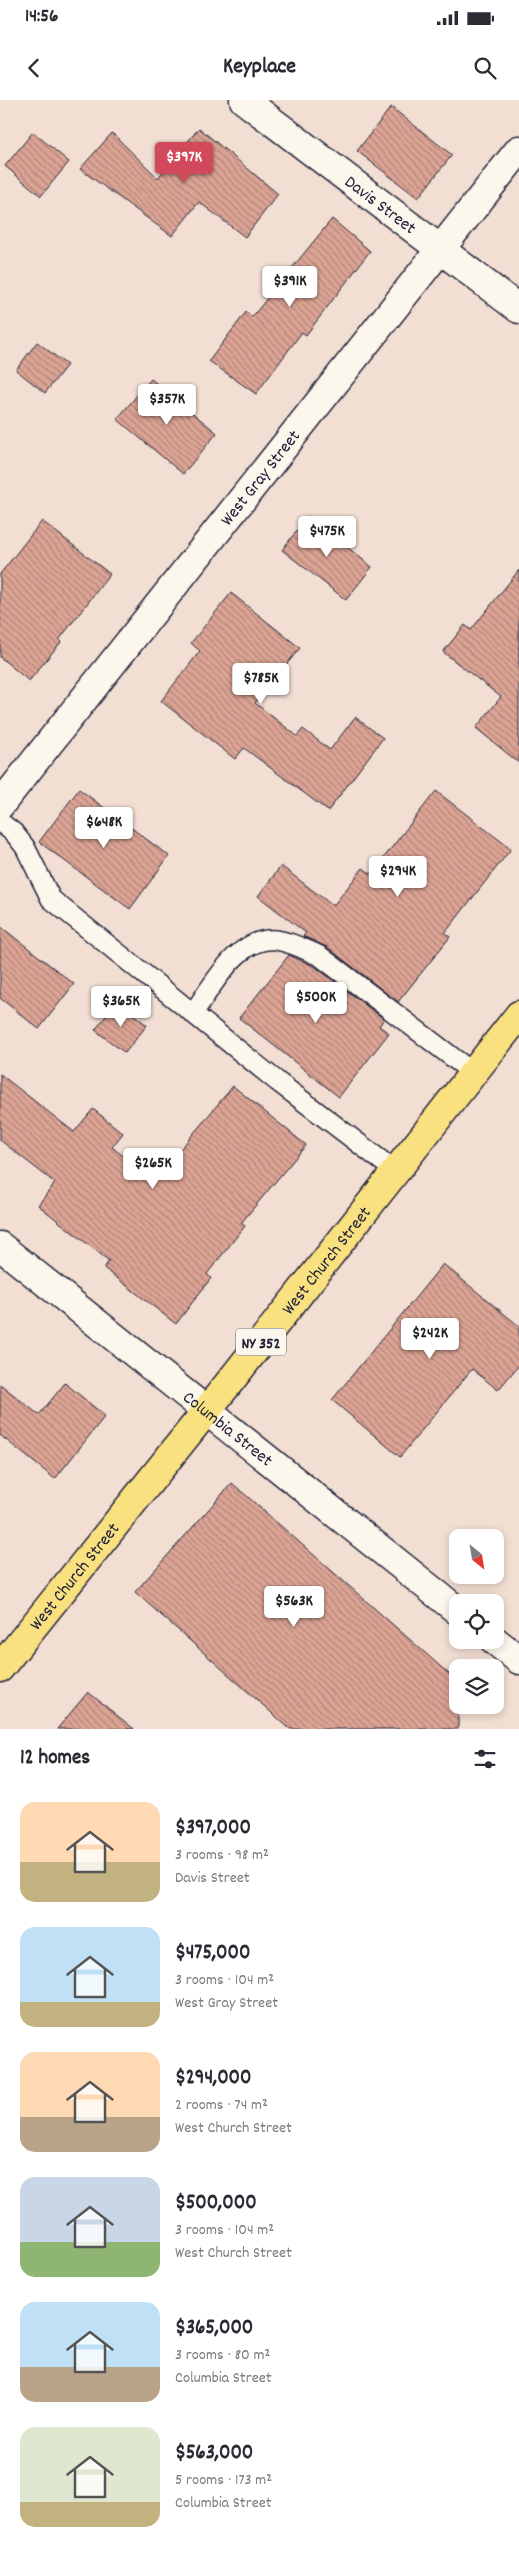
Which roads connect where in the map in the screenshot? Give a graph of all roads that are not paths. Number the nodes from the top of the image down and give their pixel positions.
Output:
1 (244, 100) edge
2 (519, 150) edge
3 (440, 248) junction
4 (519, 308) edge
5 (0, 805) edge
6 (0, 822) edge
7 (193, 1013) junction
8 (519, 1015) edge
9 (473, 1073) junction
10 (395, 1171) junction
11 (0, 1246) edge
12 (206, 1411) junction
13 (449, 1604) edge
14 (504, 1648) edge
15 (519, 1660) edge
16 (0, 1668) edge

1 - 3 street, Davis Street
2 - 3 street, West Gray Street
3 - 4 street, Davis Street
3 - 5 street, West Gray Street
6 - 7 lane
7 - 9 lane
7 - 10 lane
8 - 9 main road, West Church Street / NY 352
9 - 10 main road, West Church Street / NY 352
10 - 12 main road, West Church Street / NY 352
11 - 12 street, Columbia Street
12 - 13 street, Columbia Street
12 - 16 main road, West Church Street / NY 352
14 - 15 street

